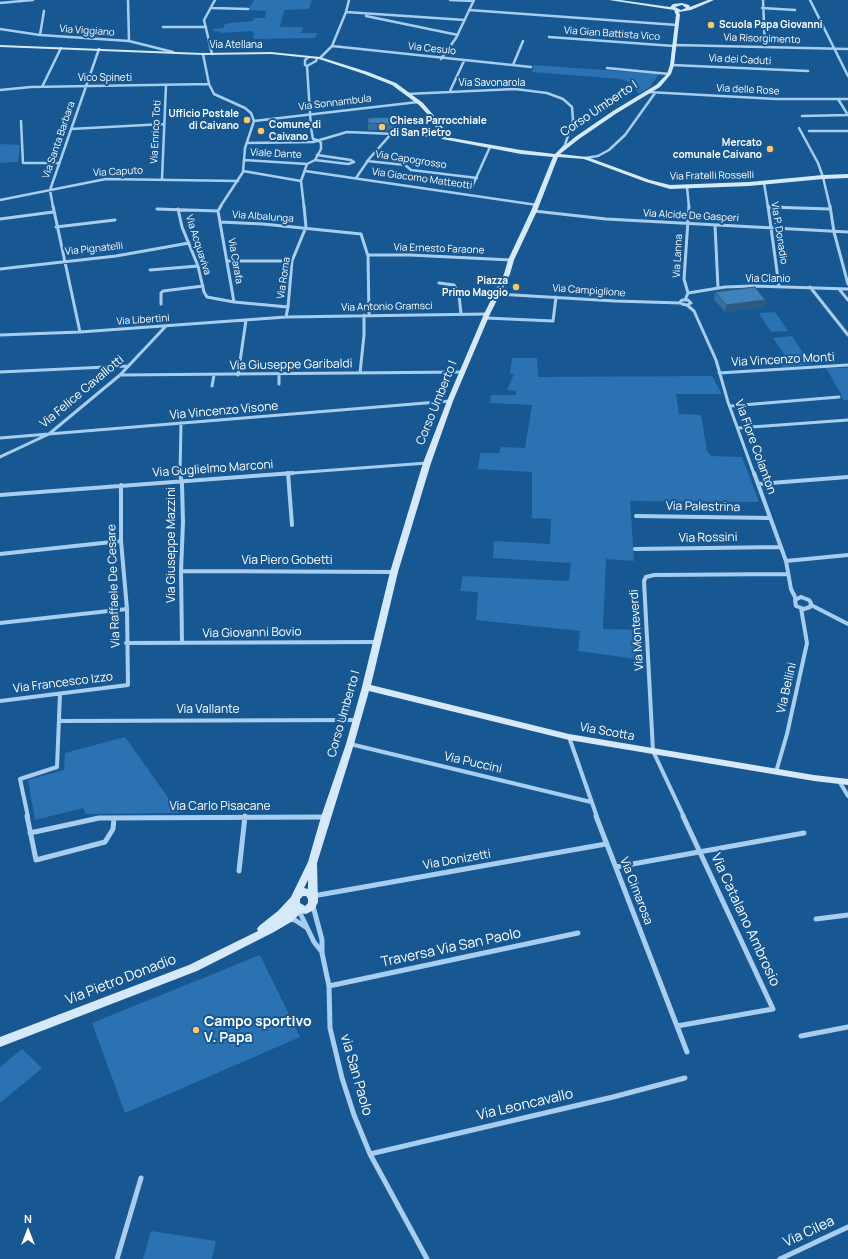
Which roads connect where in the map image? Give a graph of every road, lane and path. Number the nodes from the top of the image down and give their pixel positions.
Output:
1 (33, 0) edge
2 (128, 0) edge
3 (215, 0) edge
4 (349, 0) edge
5 (450, 0) edge
6 (611, 0) edge
7 (712, 0) edge
8 (763, 0) edge
9 (810, 0) edge
10 (473, 1) edge
11 (0, 3) edge
12 (687, 7) junction
13 (212, 8) junction
14 (248, 8) dead end
15 (762, 8) junction
16 (676, 9) junction
17 (469, 10) junction
18 (795, 10) dead end
19 (44, 11) dead end
20 (346, 12) junction
21 (465, 20) junction
22 (763, 23) junction
23 (677, 25) junction
24 (804, 26) dead end
25 (163, 27) dead end
26 (206, 27) junction
27 (0, 29) edge
28 (40, 35) junction
29 (458, 35) junction
30 (549, 37) dead end
31 (523, 41) dead end
32 (129, 42) junction
33 (0, 46) edge
34 (332, 46) junction
35 (675, 46) junction
36 (61, 48) junction
37 (765, 48) junction
38 (99, 49) junction
39 (835, 49) junction
40 (848, 50) edge
41 (173, 52) junction
42 (203, 54) junction
43 (212, 54) junction
44 (309, 57) junction
45 (319, 58) junction
46 (441, 59) junction
47 (464, 61) junction
48 (672, 65) junction
49 (307, 66) junction
50 (514, 66) junction
51 (531, 67) dead end
52 (607, 68) dead end
53 (808, 71) dead end
54 (669, 74) junction
55 (848, 76) edge
56 (209, 84) junction
57 (166, 85) junction
58 (86, 86) junction
59 (42, 87) junction
60 (0, 90) edge
61 (450, 91) junction
62 (648, 92) junction
63 (655, 93) junction
64 (407, 94) junction
65 (838, 99) junction
66 (848, 99) edge
67 (418, 102) junction
68 (310, 114) junction
69 (848, 115) edge
70 (802, 116) dead end
71 (254, 121) junction
72 (22, 122) dead end
73 (164, 124) junction
74 (800, 128) dead end
75 (71, 129) junction
76 (848, 131) edge
77 (809, 132) dead end
78 (391, 134) junction
79 (442, 136) junction
80 (319, 141) junction
81 (247, 143) junction
82 (490, 147) junction
83 (317, 155) junction
84 (556, 155) junction
85 (585, 158) junction
86 (244, 160) junction
87 (315, 160) junction
88 (367, 161) junction
89 (59, 163) junction
90 (307, 164) junction
91 (243, 171) junction
92 (304, 171) junction
93 (848, 176) edge
94 (822, 177) junction
95 (356, 178) junction
96 (477, 178) junction
97 (162, 179) junction
98 (238, 181) junction
99 (300, 181) junction
100 (764, 183) junction
101 (687, 187) junction
102 (50, 190) junction
103 (468, 194) junction
104 (0, 200) edge
105 (768, 207) junction
106 (535, 208) junction
107 (157, 209) dead end
108 (178, 209) junction
109 (830, 209) junction
110 (218, 211) junction
111 (53, 212) junction
112 (0, 219) edge
113 (115, 220) dead end
114 (220, 222) junction
115 (687, 223) junction
116 (715, 225) junction
117 (56, 228) junction
118 (305, 228) junction
119 (772, 228) junction
120 (834, 232) junction
121 (848, 232) edge
122 (189, 243) junction
123 (368, 254) junction
124 (511, 260) junction
125 (64, 261) junction
126 (227, 261) junction
127 (292, 261) junction
128 (198, 266) junction
129 (0, 270) edge
130 (150, 270) dead end
131 (439, 283) dead end
132 (848, 284) edge
133 (203, 286) junction
134 (779, 286) junction
135 (810, 287) junction
136 (718, 288) junction
137 (839, 289) junction
138 (848, 289) edge
139 (688, 293) junction
140 (496, 294) junction
141 (556, 297) junction
142 (685, 300) junction
143 (848, 300) edge
144 (234, 302) junction
145 (680, 303) junction
146 (161, 304) dead end
147 (687, 305) junction
148 (288, 307) junction
149 (461, 314) junction
150 (364, 315) junction
151 (369, 315) junction
152 (487, 316) junction
153 (286, 317) junction
154 (246, 320) junction
155 (166, 326) junction
156 (80, 332) junction
157 (0, 335) edge
158 (848, 335) edge
159 (848, 365) edge
160 (128, 366) junction
161 (0, 372) edge
162 (463, 372) junction
163 (360, 373) junction
164 (719, 373) junction
165 (279, 374) junction
166 (120, 375) junction
167 (214, 375) junction
168 (238, 375) junction
169 (279, 384) dead end
170 (212, 386) dead end
171 (839, 397) dead end
172 (450, 401) junction
173 (730, 406) junction
174 (848, 420) edge
175 (182, 423) junction
176 (738, 428) junction
177 (49, 434) junction
178 (0, 438) edge
179 (0, 457) edge
180 (427, 463) junction
181 (288, 473) junction
182 (848, 477) edge
183 (182, 481) junction
184 (758, 484) junction
185 (121, 485) junction
186 (0, 495) edge
187 (636, 516) dead end
188 (770, 518) junction
189 (292, 525) dead end
190 (121, 541) junction
191 (781, 547) junction
192 (635, 549) dead end
193 (0, 554) edge
194 (848, 555) edge
195 (786, 561) junction
196 (181, 571) junction
197 (394, 572) junction
198 (787, 574) junction
199 (796, 599) junction
200 (812, 605) junction
201 (801, 608) junction
202 (126, 609) junction
203 (0, 623) edge
204 (848, 624) edge
205 (377, 642) junction
206 (126, 643) junction
207 (182, 643) junction
208 (128, 685) joint
209 (366, 687) junction
210 (60, 694) junction
211 (0, 701) edge
212 (358, 720) junction
213 (59, 721) junction
214 (569, 737) junction
215 (350, 744) junction
216 (653, 752) junction
217 (776, 772) junction
218 (844, 782) edge
219 (848, 796) edge
220 (591, 802) junction
221 (245, 816) junction
222 (326, 817) junction
223 (114, 818) junction
224 (30, 833) junction
225 (804, 833) dead end
226 (606, 844) junction
227 (700, 852) junction
228 (313, 862) junction
229 (616, 867) junction
230 (239, 871) dead end
231 (312, 900) junction
232 (297, 902) junction
233 (848, 915) edge
234 (288, 919) junction
235 (816, 919) dead end
236 (308, 929) junction
237 (578, 933) dead end
238 (251, 939) junction
239 (322, 952) junction
240 (329, 986) junction
241 (677, 1026) junction
242 (848, 1026) edge
243 (800, 1036) dead end
244 (0, 1042) edge
245 (687, 1052) dead end
246 (685, 1078) dead end
247 (370, 1154) junction
248 (141, 1178) dead end
249 (848, 1227) edge
250 (116, 1259) edge
251 (427, 1259) edge
252 (780, 1259) edge

1 - 11 street
2 - 32 street
3 - 13 street
4 - 20 street
5 - 10 street
6 - 16 main road
7 - 12 main road
8 - 15 street
9 - 39 street
10 - 17 street
12 - 16 main road
12 - 16 main road
13 - 14 street
13 - 26 street
15 - 18 street
15 - 22 street
16 - 23 main road, Corso Umberto I
17 - 21 street
17 - 23 street
19 - 28 street
20 - 21 street
20 - 29 street
20 - 34 street
21 - 29 street
22 - 24 street
22 - 37 street
23 - 35 main road, Corso Umberto I
25 - 26 street
26 - 43 street
27 - 28 street, Via Viggiano
28 - 32 street, Via Viggiano
29 - 46 street
30 - 35 street, Via Gian Battista Vico
31 - 50 street
32 - 41 street, Via Viggiano
33 - 36 main road, Via Atellana
34 - 45 street
34 - 46 street, Via Cesulo
35 - 37 street, Via Risorgimento
35 - 48 main road, Corso Umberto I
36 - 38 main road, Via Atellana
36 - 59 street
37 - 39 street, Via Risorgimento
38 - 41 main road, Via Atellana
38 - 58 street, Via Santa Barbara
39 - 40 street, Via Risorgimento
39 - 55 street
41 - 42 main road, Via Atellana
42 - 43 main road, Via Atellana
42 - 56 street
43 - 44 main road, Via Atellana
44 - 45 main road, Via Atellana
44 - 49 street
45 - 49 street
45 - 64 main road, Via Atellana
46 - 47 street, Via Cesulo
47 - 50 street, Via Cesulo
47 - 61 street, Via Savonarola
48 - 53 street, Via dei Caduti
48 - 54 main road, Corso Umberto I
49 - 68 street
50 - 51 street, Via Cesulo
52 - 54 street
54 - 62 main road, Corso Umberto I
56 - 57 street, Vico Spineti
56 - 71 street
57 - 58 street, Vico Spineti
57 - 73 street, Via Enrico Toti
58 - 59 street, Vico Spineti
58 - 75 street, Via Santa Barbara
59 - 60 street, Vico Spineti
61 - 64 street, Via Savonarola
61 - 84 street, Via Savonarola
62 - 63 street, Via delle Rose
62 - 84 main road, Corso Umberto I
63 - 65 street, Via delle Rose
63 - 85 street
64 - 67 main road, Via Atellana
65 - 66 street, Via delle Rose
65 - 69 street
67 - 68 street, Via Sonnambula
67 - 79 main road, Via Atellana
68 - 71 street, Via Sonnambula
68 - 80 street
69 - 70 street
71 - 81 street
72 - 89 street
73 - 75 street
73 - 97 street, Via Enrico Toti
74 - 94 street
75 - 89 street, Via Santa Barbara
76 - 77 street
78 - 79 street
78 - 80 street
78 - 88 street
79 - 82 main road, Via Fratelli Rosselli
80 - 81 street
80 - 83 street
81 - 86 street
82 - 84 main road, Via Fratelli Rosselli
82 - 96 street
83 - 87 street
83 - 87 street
84 - 85 main road, Via Fratelli Rosselli
84 - 106 main road, Corso Umberto I
85 - 101 main road, Via Fratelli Rosselli
86 - 90 street, Viale Dante
86 - 91 street
87 - 90 street
88 - 95 street
88 - 96 street, Via Capogrosso
89 - 102 street, Via Santa Barbara
90 - 92 street, Via Roma
91 - 98 street
91 - 99 street
92 - 95 street, Via Giacomo Matteotti
92 - 99 street, Via Roma
93 - 94 main road, Via Fratelli Rosselli
94 - 100 main road, Via Fratelli Rosselli
94 - 109 street
95 - 103 street, Via Giacomo Matteotti
96 - 103 street
97 - 98 street, Via Caputo
97 - 102 street, Via Caputo
98 - 110 street
99 - 118 street, Via Roma
100 - 101 main road, Via Fratelli Rosselli
100 - 105 street, Via P. Donadio
101 - 115 street, Via Lanna
102 - 104 street, Via Caputo
102 - 111 street, Via Santa Barbara
103 - 106 street, Via Giacomo Matteotti
105 - 109 street
105 - 119 street, Via P. Donadio
106 - 115 street, Via Alcide De Gasperi
106 - 124 main road, Corso Umberto I
107 - 108 street
108 - 110 street
108 - 122 street, Via Acquaviva
109 - 120 street
110 - 114 street, Via Carafa
111 - 112 street
111 - 117 street, Via Santa Barbara
113 - 117 street
114 - 118 street, Via Albalunga
114 - 126 street, Via Carafa
115 - 116 street, Via Alcide De Gasperi
115 - 139 street, Via Lanna
116 - 119 street, Via Alcide De Gasperi
116 - 136 street
117 - 125 street, Via Santa Barbara
118 - 123 street, Via Albalunga
118 - 127 street, Via Roma
119 - 120 street, Via Alcide De Gasperi
119 - 134 street, Via P. Donadio
120 - 121 street, Via Alcide De Gasperi
120 - 132 street
122 - 125 street, Via Pignatelli
122 - 128 street, Via Acquaviva
123 - 124 street, Via Ernesto Faraone
123 - 151 street
124 - 140 main road, Corso Umberto I
125 - 129 street, Via Pignatelli
125 - 156 street, Via Santa Barbara
126 - 127 street
126 - 144 street, Via Carafa
127 - 148 street, Via Roma
128 - 130 street
128 - 133 street, Via Acquaviva
131 - 149 street
133 - 144 street, Via Acquaviva
133 - 146 street, Via Acquaviva
134 - 135 street, Via Clanio
134 - 136 street, Via Clanio
135 - 137 street, Via Clanio
135 - 158 street
136 - 139 street, Via Clanio
137 - 138 street, Via Clanio
137 - 143 street
139 - 142 street, Via Lanna
140 - 141 street, Via Campiglione
140 - 152 main road, Corso Umberto I
141 - 145 street, Via Campiglione
141 - 152 street, Via Antonio Gramsci
142 - 145 street
142 - 147 street, Via Fiore Colanton
144 - 148 street
145 - 147 street, Via Campiglione
147 - 164 street, Via Fiore Colanton
148 - 153 street, Via Roma
149 - 151 street, Via Antonio Gramsci
149 - 152 street, Via Antonio Gramsci
150 - 151 street, Via Antonio Gramsci
150 - 153 street, Via Antonio Gramsci
150 - 163 street
152 - 162 main road, Corso Umberto I
153 - 154 street, Via Libertini
154 - 155 street, Via Libertini
154 - 168 street
155 - 156 street, Via Libertini
155 - 160 street, Via Felice Cavallotti
156 - 157 street, Via Libertini
159 - 164 street, Via Vincenzo Monti
160 - 161 street
160 - 166 street, Via Felice Cavallotti
162 - 163 street, Via Giuseppe Garibaldi
162 - 172 main road, Corso Umberto I
163 - 165 street, Via Giuseppe Garibaldi
164 - 173 street, Via Fiore Colanton
165 - 168 street, Via Giuseppe Garibaldi
165 - 169 street
166 - 167 street, Via Giuseppe Garibaldi
166 - 177 street, Via Felice Cavallotti
167 - 168 street, Via Giuseppe Garibaldi
167 - 170 street
171 - 173 street
172 - 175 street, Via Vincenzo Visone
172 - 180 main road, Corso Umberto I
173 - 176 street, Via Fiore Colanton
174 - 176 street
175 - 177 street, Via Vincenzo Visone
175 - 183 street, Via Giuseppe Mazzini
176 - 184 street, Via Fiore Colanton
177 - 178 street, Via Vincenzo Visone
177 - 179 street, Via Felice Cavallotti
180 - 181 street, Via Guglielmo Marconi
180 - 197 main road, Corso Umberto I
181 - 183 street, Via Guglielmo Marconi
181 - 189 street
182 - 184 street
183 - 185 street, Via Guglielmo Marconi
183 - 196 street, Via Giuseppe Mazzini
184 - 188 street, Via Fiore Colanton
185 - 186 street, Via Guglielmo Marconi
185 - 190 street, Via Raffaele De Cesare
187 - 188 street, Via Palestrina
188 - 191 street, Via Fiore Colanton
190 - 193 street
190 - 202 street, Via Raffaele De Cesare
191 - 192 street, Via Rossini
191 - 195 street, Via Fiore Colanton
194 - 195 street
195 - 198 street, Via Fiore Colanton
196 - 197 street, Via Piero Gobetti
196 - 207 street, Via Giuseppe Mazzini
197 - 205 main road, Corso Umberto I
198 - 199 street, Via Fiore Colanton
198 - 216 street, Via Monteverdi
199 - 200 street
199 - 201 street
200 - 201 street
200 - 204 street
201 - 217 street, Via Bellini
202 - 203 street
202 - 206 street, Via Raffaele De Cesare
205 - 207 street, Via Giovanni Bovio
205 - 209 main road, Corso Umberto I
206 - 207 street, Via Giovanni Bovio
206 - 208 street, Via Raffaele De Cesare
208 - 210 street, Via Francesco Izzo
209 - 212 main road, Corso Umberto I
209 - 214 main road, Via Scotta
210 - 211 street, Via Francesco Izzo
210 - 213 street
212 - 213 street, Via Vallante
212 - 215 main road, Corso Umberto I
213 - 224 street
214 - 216 main road, Via Scotta
214 - 220 street, Via Cimarosa
215 - 220 street, Via Puccini
215 - 222 main road, Corso Umberto I
216 - 217 main road, Via Scotta
216 - 227 street, Via Catalano Ambrosio
217 - 218 main road, Via Scotta
218 - 219 street
220 - 226 street, Via Cimarosa
221 - 222 street, Via Carlo Pisacane
221 - 223 street, Via Carlo Pisacane
221 - 230 street
222 - 228 main road, Corso Umberto I
223 - 224 street, Via Carlo Pisacane
223 - 224 street
225 - 227 street
226 - 229 street, Via Cimarosa
226 - 231 street, Via Donizetti
227 - 229 street
227 - 241 street, Via Catalano Ambrosio
228 - 231 main road, Corso Umberto I
228 - 232 main road, Corso Umberto I
229 - 241 street, Via Cimarosa
231 - 232 main road
231 - 232 main road
231 - 239 street
232 - 234 main road, Via Pietro Donadio
232 - 236 street
232 - 238 main road, Via Pietro Donadio
233 - 235 street
234 - 236 street
234 - 238 main road, Via Pietro Donadio
236 - 239 street
237 - 240 street, Traversa Via San Paolo
238 - 244 main road, Via Pietro Donadio
239 - 240 street, via San Paolo
240 - 247 street, via San Paolo
241 - 245 street, Via Cimarosa
242 - 243 street
246 - 247 street, Via Leoncavallo
247 - 251 street, via San Paolo
248 - 250 street
249 - 252 street, Via Cilea

